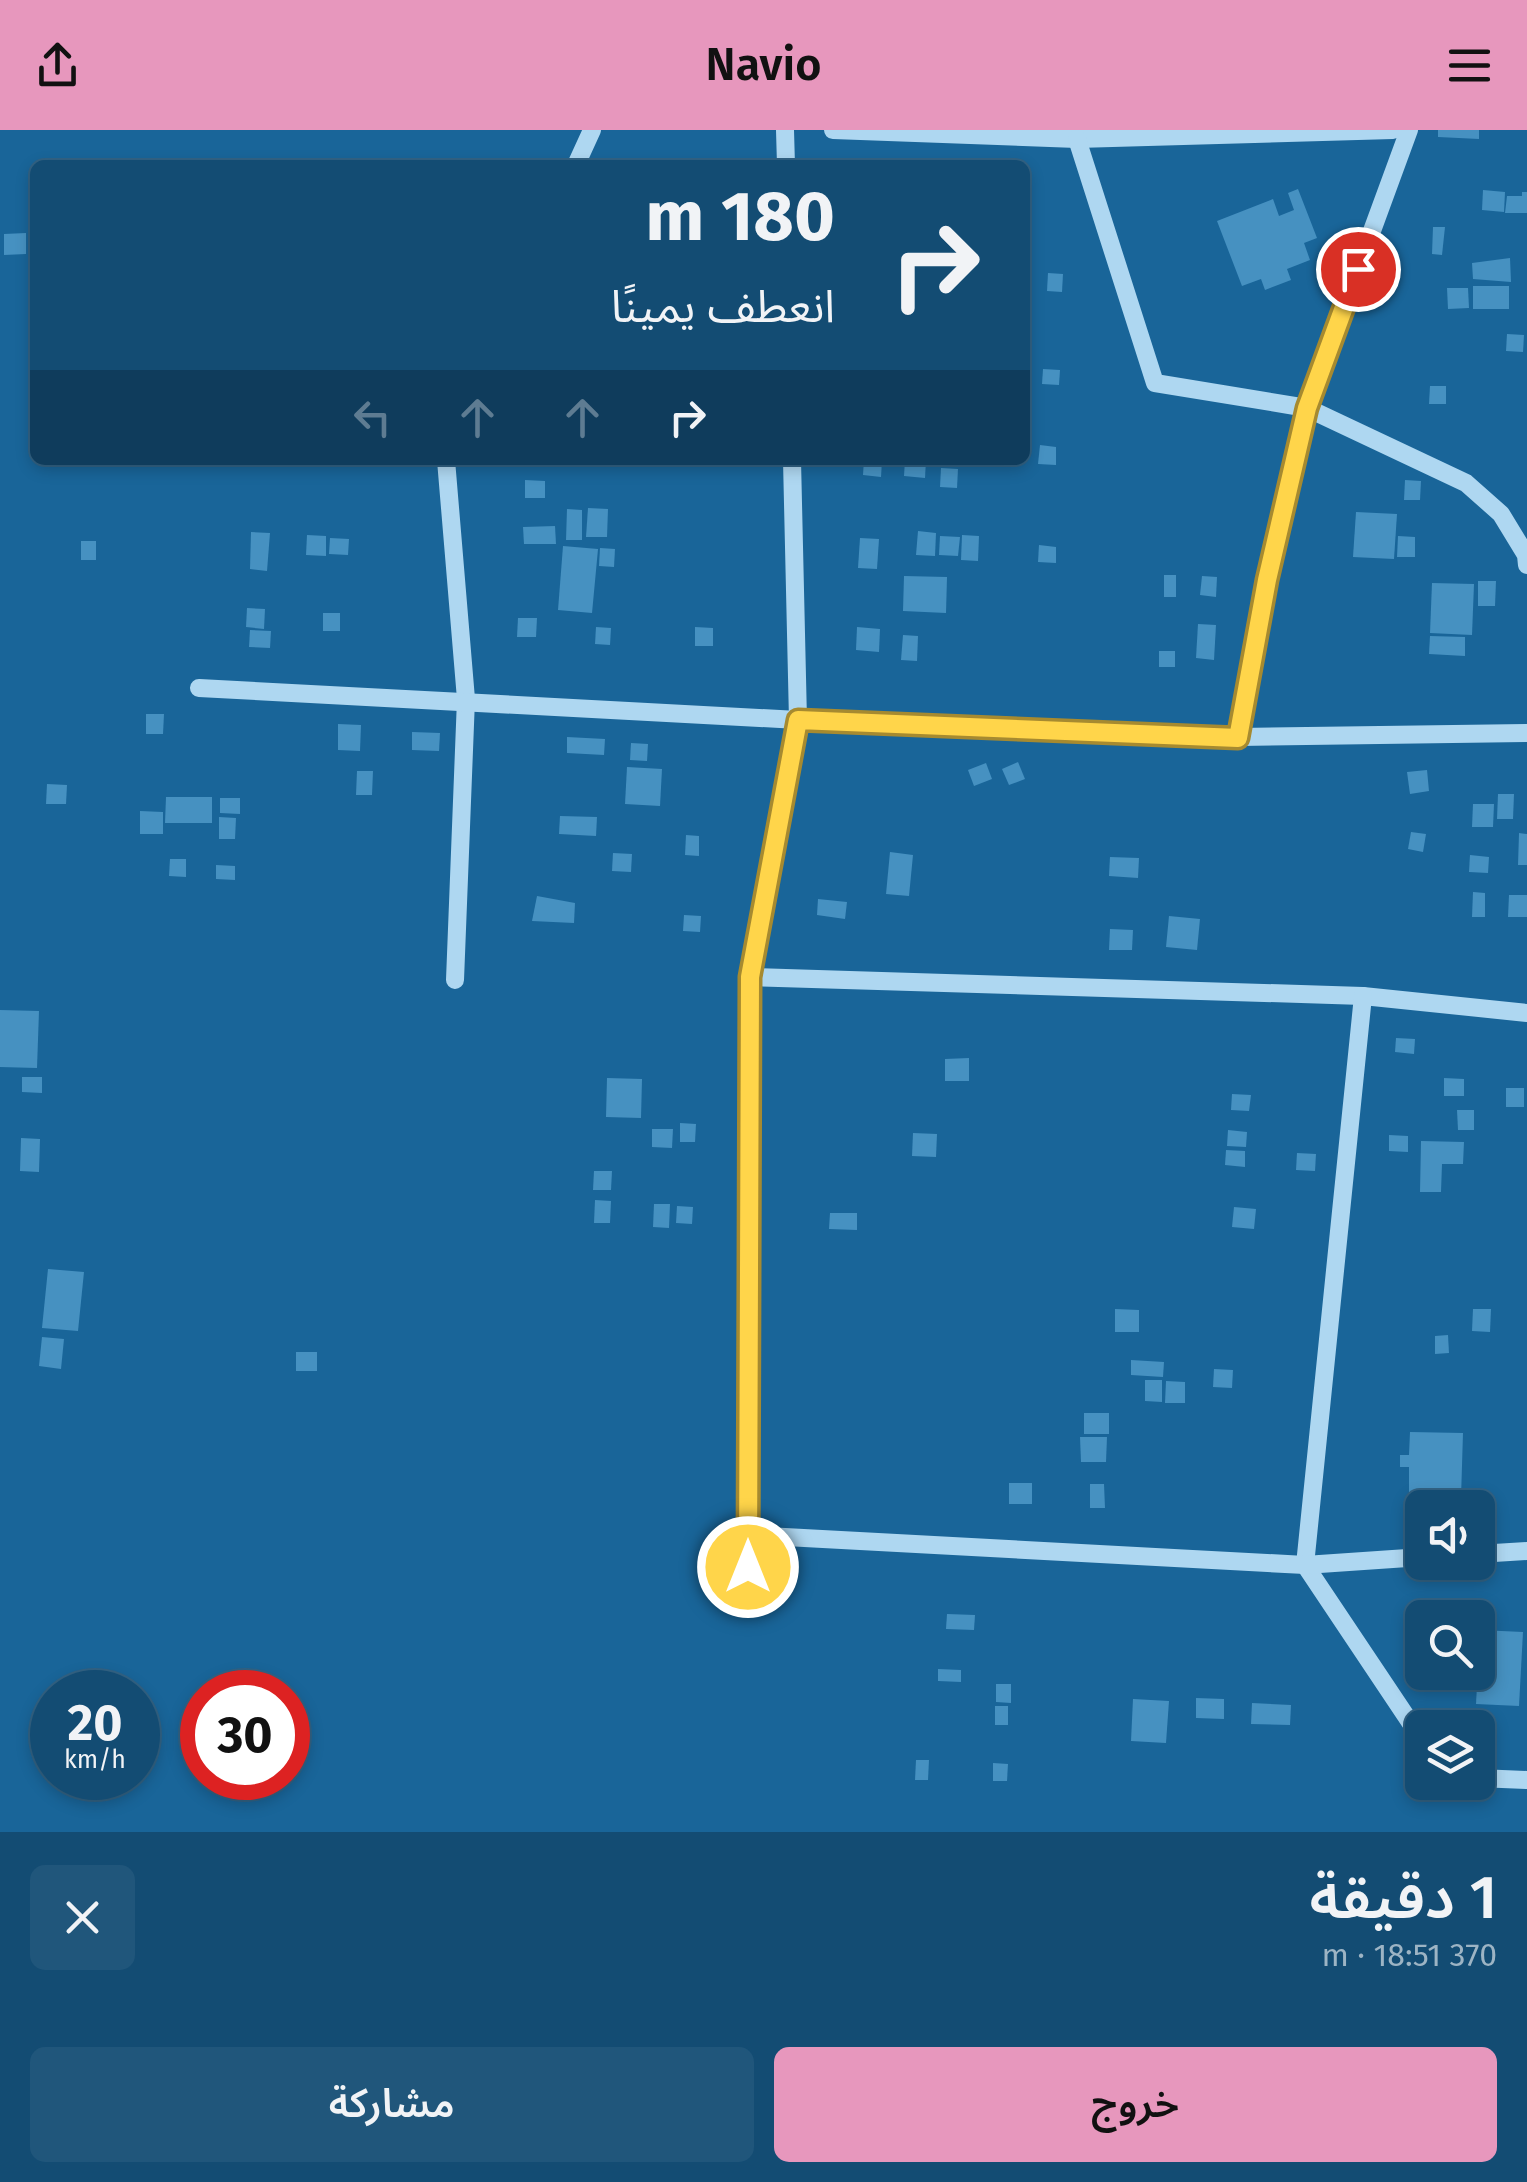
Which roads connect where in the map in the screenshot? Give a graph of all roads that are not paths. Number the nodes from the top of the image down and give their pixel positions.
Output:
1 (592, 130) edge
2 (785, 130) edge
3 (833, 130) edge
4 (1393, 130) edge
5 (1410, 130) edge
6 (1077, 138) junction
7 (578, 160) edge
8 (786, 160) edge
9 (1307, 408) junction
10 (446, 465) edge
11 (792, 465) edge
12 (1527, 565) edge
13 (199, 688) dead end
14 (466, 699) junction
15 (798, 720) junction
16 (1527, 733) edge
17 (1238, 738) junction
18 (750, 977) junction
19 (455, 980) dead end
20 (1363, 996) junction
21 (1527, 1012) edge
22 (748, 1535) junction
23 (1527, 1551) edge
24 (1495, 1553) edge
25 (1405, 1558) edge
26 (1305, 1564) junction
27 (748, 1567) dead end
28 (1405, 1714) edge
29 (1495, 1779) edge
30 (1527, 1780) edge

1 - 7 street
2 - 8 street
3 - 6 street
4 - 6 street
5 - 9 street
6 - 9 street
9 - 12 street
9 - 17 street
10 - 14 street
11 - 15 street
13 - 14 street
14 - 15 street
14 - 19 street
15 - 17 street
15 - 18 street
16 - 17 street
18 - 20 street
18 - 22 street
20 - 21 street
20 - 26 street
22 - 26 street
22 - 27 street
23 - 24 street
25 - 26 street
26 - 28 street
29 - 30 street

